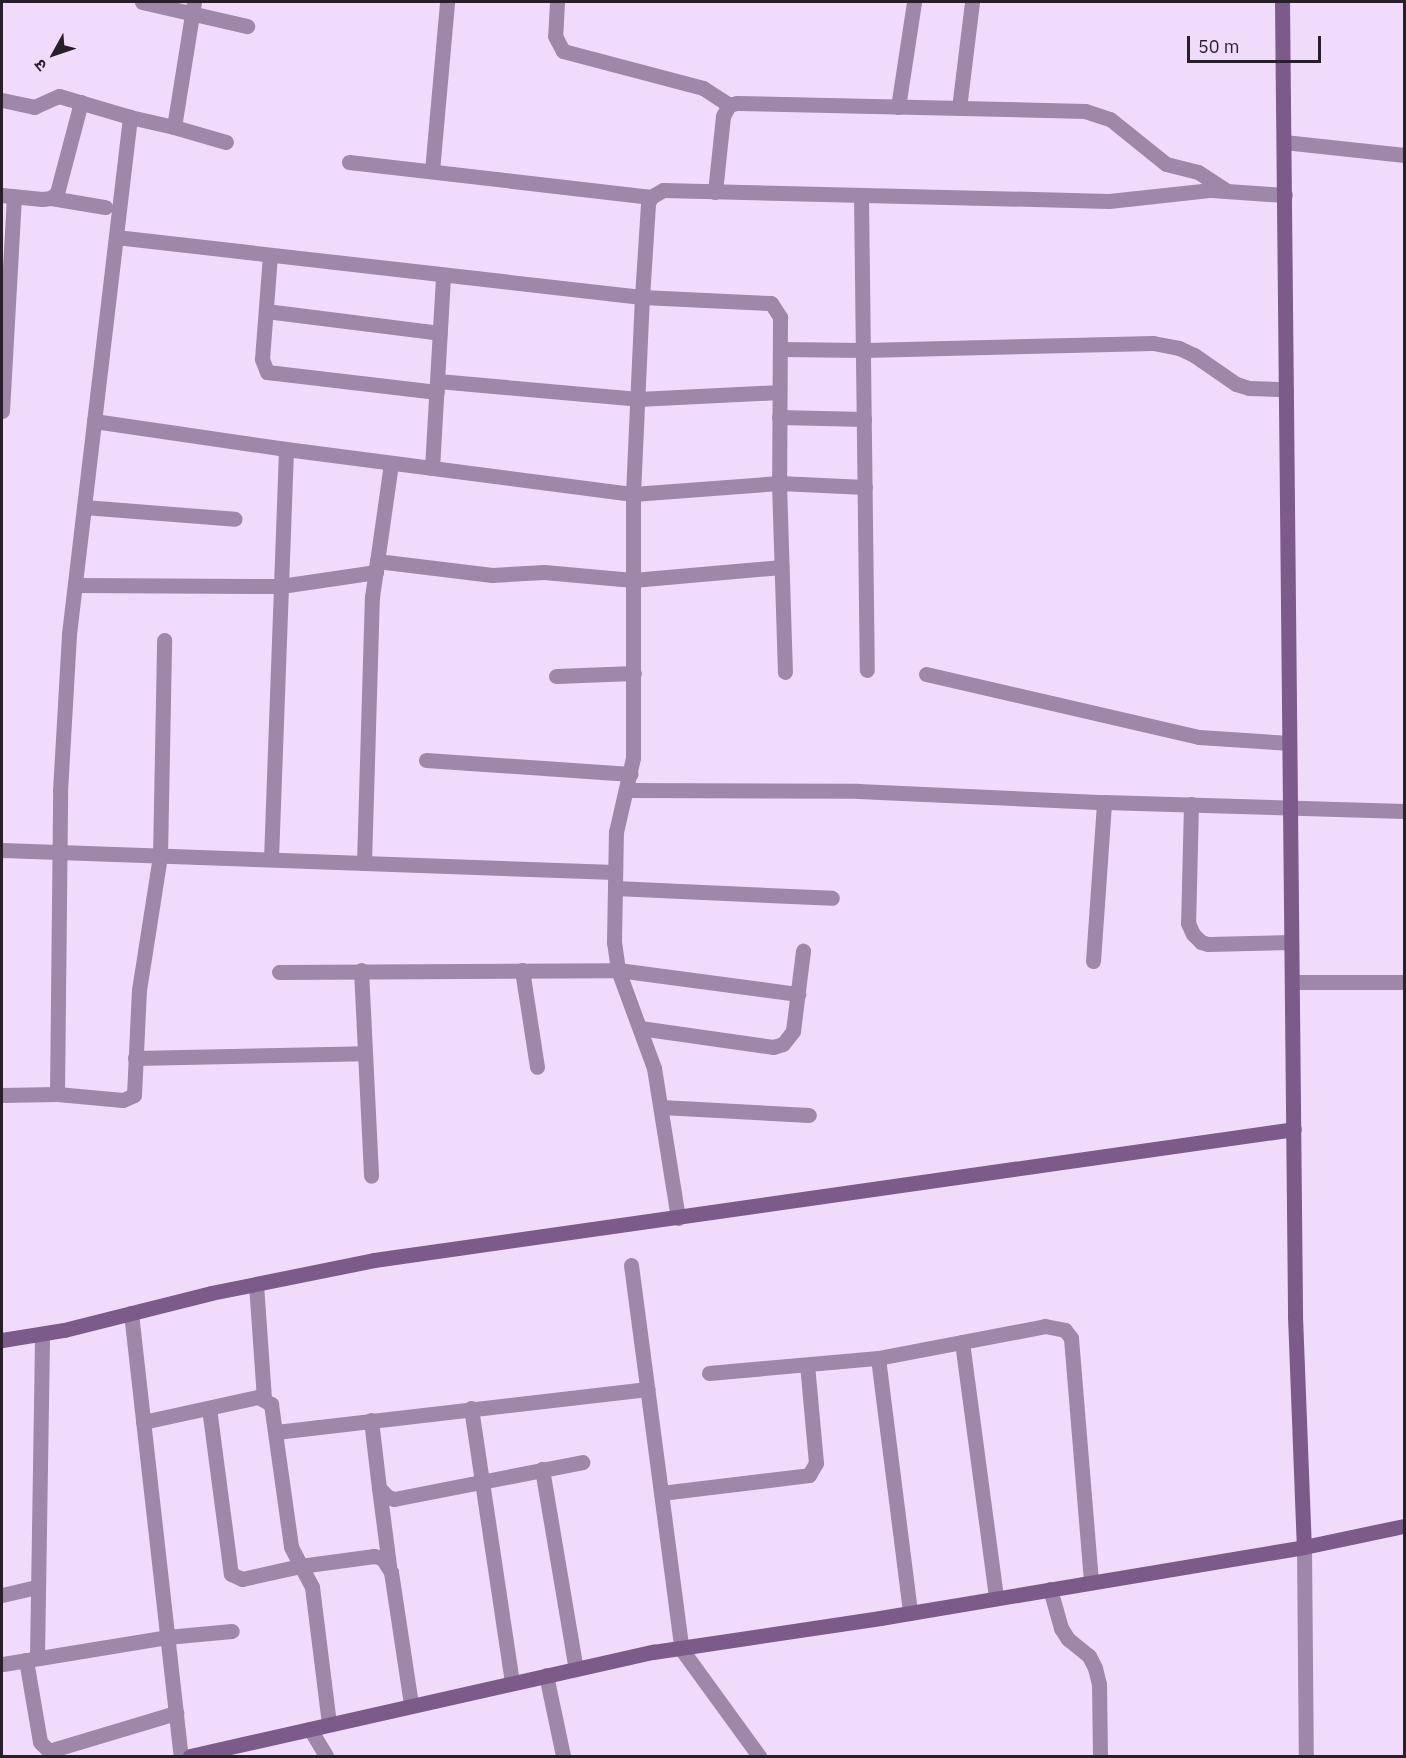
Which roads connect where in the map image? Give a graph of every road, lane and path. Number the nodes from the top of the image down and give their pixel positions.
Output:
1 (141, 2) edge
2 (447, 2) edge
3 (557, 2) edge
4 (914, 2) edge
5 (972, 2) edge
6 (1282, 2) edge
7 (193, 7) edge
8 (248, 26) dead end
9 (2, 100) edge
10 (81, 102) junction
11 (729, 105) junction
12 (898, 107) junction
13 (959, 108) junction
14 (130, 117) junction
15 (174, 127) junction
16 (225, 142) dead end
17 (1284, 142) junction
18 (1404, 155) edge
19 (349, 162) dead end
20 (432, 171) junction
21 (1226, 190) junction
22 (715, 192) junction
23 (861, 195) junction
24 (1285, 195) junction
25 (8, 196) edge
26 (651, 197) junction
27 (51, 198) junction
28 (105, 207) dead end
29 (116, 237) junction
30 (270, 255) junction
31 (444, 275) junction
32 (5, 281) edge
33 (642, 297) junction
34 (266, 311) junction
35 (440, 333) junction
36 (780, 349) junction
37 (864, 350) junction
38 (437, 386) junction
39 (1286, 388) junction
40 (779, 392) junction
41 (2, 394) edge
42 (638, 399) junction
43 (2, 411) edge
44 (779, 417) junction
45 (864, 419) junction
46 (94, 422) junction
47 (286, 449) junction
48 (392, 463) junction
49 (432, 468) junction
50 (779, 483) junction
51 (865, 487) junction
52 (633, 494) junction
53 (84, 507) junction
54 (235, 519) dead end
55 (377, 561) junction
56 (782, 567) junction
57 (633, 580) junction
58 (75, 585) junction
59 (281, 586) junction
60 (164, 640) dead end
61 (867, 670) dead end
62 (785, 672) dead end
63 (634, 673) junction
64 (926, 674) dead end
65 (556, 676) dead end
66 (1289, 743) junction
67 (426, 760) dead end
68 (631, 774) junction
69 (626, 790) junction
70 (1104, 802) junction
71 (1191, 804) junction
72 (1290, 807) junction
73 (1404, 812) edge
74 (2, 850) edge
75 (60, 853) junction
76 (160, 856) junction
77 (271, 859) junction
78 (364, 863) junction
79 (615, 880) junction
80 (832, 898) dead end
81 (1291, 942) junction
82 (803, 951) dead end
83 (1093, 961) dead end
84 (361, 970) junction
85 (522, 970) junction
86 (618, 970) junction
87 (279, 972) dead end
88 (1292, 982) junction
89 (1404, 982) edge
90 (798, 994) junction
91 (640, 1028) junction
92 (365, 1053) junction
93 (135, 1058) junction
94 (537, 1067) dead end
95 (57, 1094) junction
96 (2, 1095) edge
97 (661, 1107) junction
98 (809, 1115) dead end
99 (1294, 1129) junction
100 (371, 1176) dead end
101 (678, 1218) junction
102 (632, 1265) dead end
103 (256, 1284) junction
104 (131, 1313) junction
105 (42, 1334) junction
106 (2, 1340) edge
107 (962, 1342) junction
108 (878, 1358) junction
109 (807, 1365) junction
110 (709, 1373) dead end
111 (648, 1389) junction
112 (264, 1399) junction
113 (209, 1408) junction
114 (471, 1408) junction
115 (370, 1420) junction
116 (143, 1422) junction
117 (276, 1432) junction
118 (582, 1462) dead end
119 (542, 1469) junction
120 (482, 1480) junction
121 (379, 1488) junction
122 (661, 1493) junction
123 (1404, 1526) edge
124 (1304, 1547) junction
125 (389, 1565) junction
126 (300, 1566) junction
127 (1091, 1582) junction
128 (38, 1587) junction
129 (1050, 1589) junction
130 (2, 1595) edge
131 (996, 1598) junction
132 (910, 1613) junction
133 (232, 1631) dead end
134 (167, 1637) junction
135 (682, 1650) junction
136 (32, 1659) junction
137 (3, 1664) edge
138 (576, 1669) junction
139 (546, 1675) junction
140 (512, 1683) junction
141 (411, 1705) junction
142 (176, 1713) junction
143 (329, 1724) junction
144 (310, 1729) junction
145 (181, 1756) edge
146 (190, 1756) edge
147 (326, 1756) edge
148 (562, 1756) edge
149 (759, 1756) edge
150 (1100, 1756) edge
151 (1306, 1756) edge

1 - 7 street
2 - 20 street
3 - 11 street
4 - 12 street
5 - 13 street
6 - 17 street
7 - 8 street
7 - 15 street
9 - 10 street
10 - 14 street
10 - 27 street
11 - 12 street
11 - 22 street
12 - 13 street
13 - 21 street
14 - 15 street
14 - 29 street
15 - 16 street
17 - 18 street
17 - 24 street
19 - 20 street
20 - 26 street
21 - 23 street
21 - 24 street
22 - 23 street
22 - 26 street
23 - 37 street
24 - 39 street
25 - 27 street
25 - 32 street
26 - 33 street
27 - 28 street
29 - 30 street
29 - 46 street
30 - 31 street
30 - 34 street
31 - 33 street
31 - 35 street
32 - 41 street
33 - 36 street
33 - 42 street
34 - 35 street
34 - 38 street
35 - 38 street
36 - 37 street
36 - 40 street
37 - 39 street
37 - 45 street
38 - 42 street
38 - 49 street
39 - 66 street
40 - 42 street
40 - 44 street
41 - 43 street
42 - 52 street
44 - 45 street
44 - 50 street
45 - 51 street
46 - 47 street
46 - 53 street
47 - 48 street
47 - 59 street
48 - 49 street
48 - 55 street
49 - 52 street
50 - 51 street
50 - 52 street
50 - 56 street
51 - 61 street
52 - 57 street
53 - 54 street
53 - 58 street
55 - 57 street
55 - 59 street
55 - 78 street
56 - 57 street
56 - 62 street
57 - 63 street
58 - 59 street
58 - 75 street
59 - 77 street
60 - 76 street
63 - 65 street
63 - 68 street
64 - 66 street
66 - 72 street
67 - 68 street
68 - 69 street
69 - 70 street
69 - 79 street
70 - 71 street
70 - 83 street
71 - 72 street
71 - 81 street
72 - 73 street
72 - 81 street
74 - 75 street
75 - 76 street
75 - 95 street
76 - 77 street
76 - 93 street
77 - 78 street
78 - 79 street
79 - 80 street
79 - 86 street
81 - 88 street
82 - 90 street
84 - 85 street
84 - 87 street
84 - 92 street
85 - 86 street
85 - 94 street
86 - 90 street
86 - 91 street
88 - 89 street
88 - 99 street
90 - 91 street
91 - 97 street
92 - 93 street
92 - 100 street
93 - 95 street
95 - 96 street
97 - 98 street
97 - 101 street
99 - 101 street
99 - 124 street
101 - 103 street
102 - 111 street
103 - 104 street
103 - 112 street
104 - 105 street
104 - 116 street
105 - 106 street
105 - 128 street
107 - 108 street
107 - 127 street
107 - 131 street
108 - 109 street
108 - 132 street
109 - 110 street
109 - 122 street
111 - 114 street
111 - 122 street
112 - 113 street
112 - 117 street
113 - 116 street
113 - 126 street
114 - 115 street
114 - 120 street
115 - 117 street
115 - 121 street
116 - 134 street
117 - 126 street
118 - 119 street
119 - 120 street
119 - 138 street
120 - 121 street
120 - 140 street
121 - 125 street
122 - 135 street
123 - 124 street
124 - 127 street
124 - 151 street
125 - 126 street
125 - 141 street
126 - 143 street
127 - 129 street
128 - 130 street
128 - 136 street
129 - 131 street
129 - 150 street
131 - 132 street
132 - 135 street
133 - 134 street
134 - 136 street
134 - 142 street
135 - 138 street
135 - 149 street
136 - 137 street
136 - 142 street
138 - 139 street
139 - 140 street
139 - 148 street
140 - 141 street
141 - 143 street
142 - 145 street
143 - 144 street
144 - 146 street
144 - 147 street

